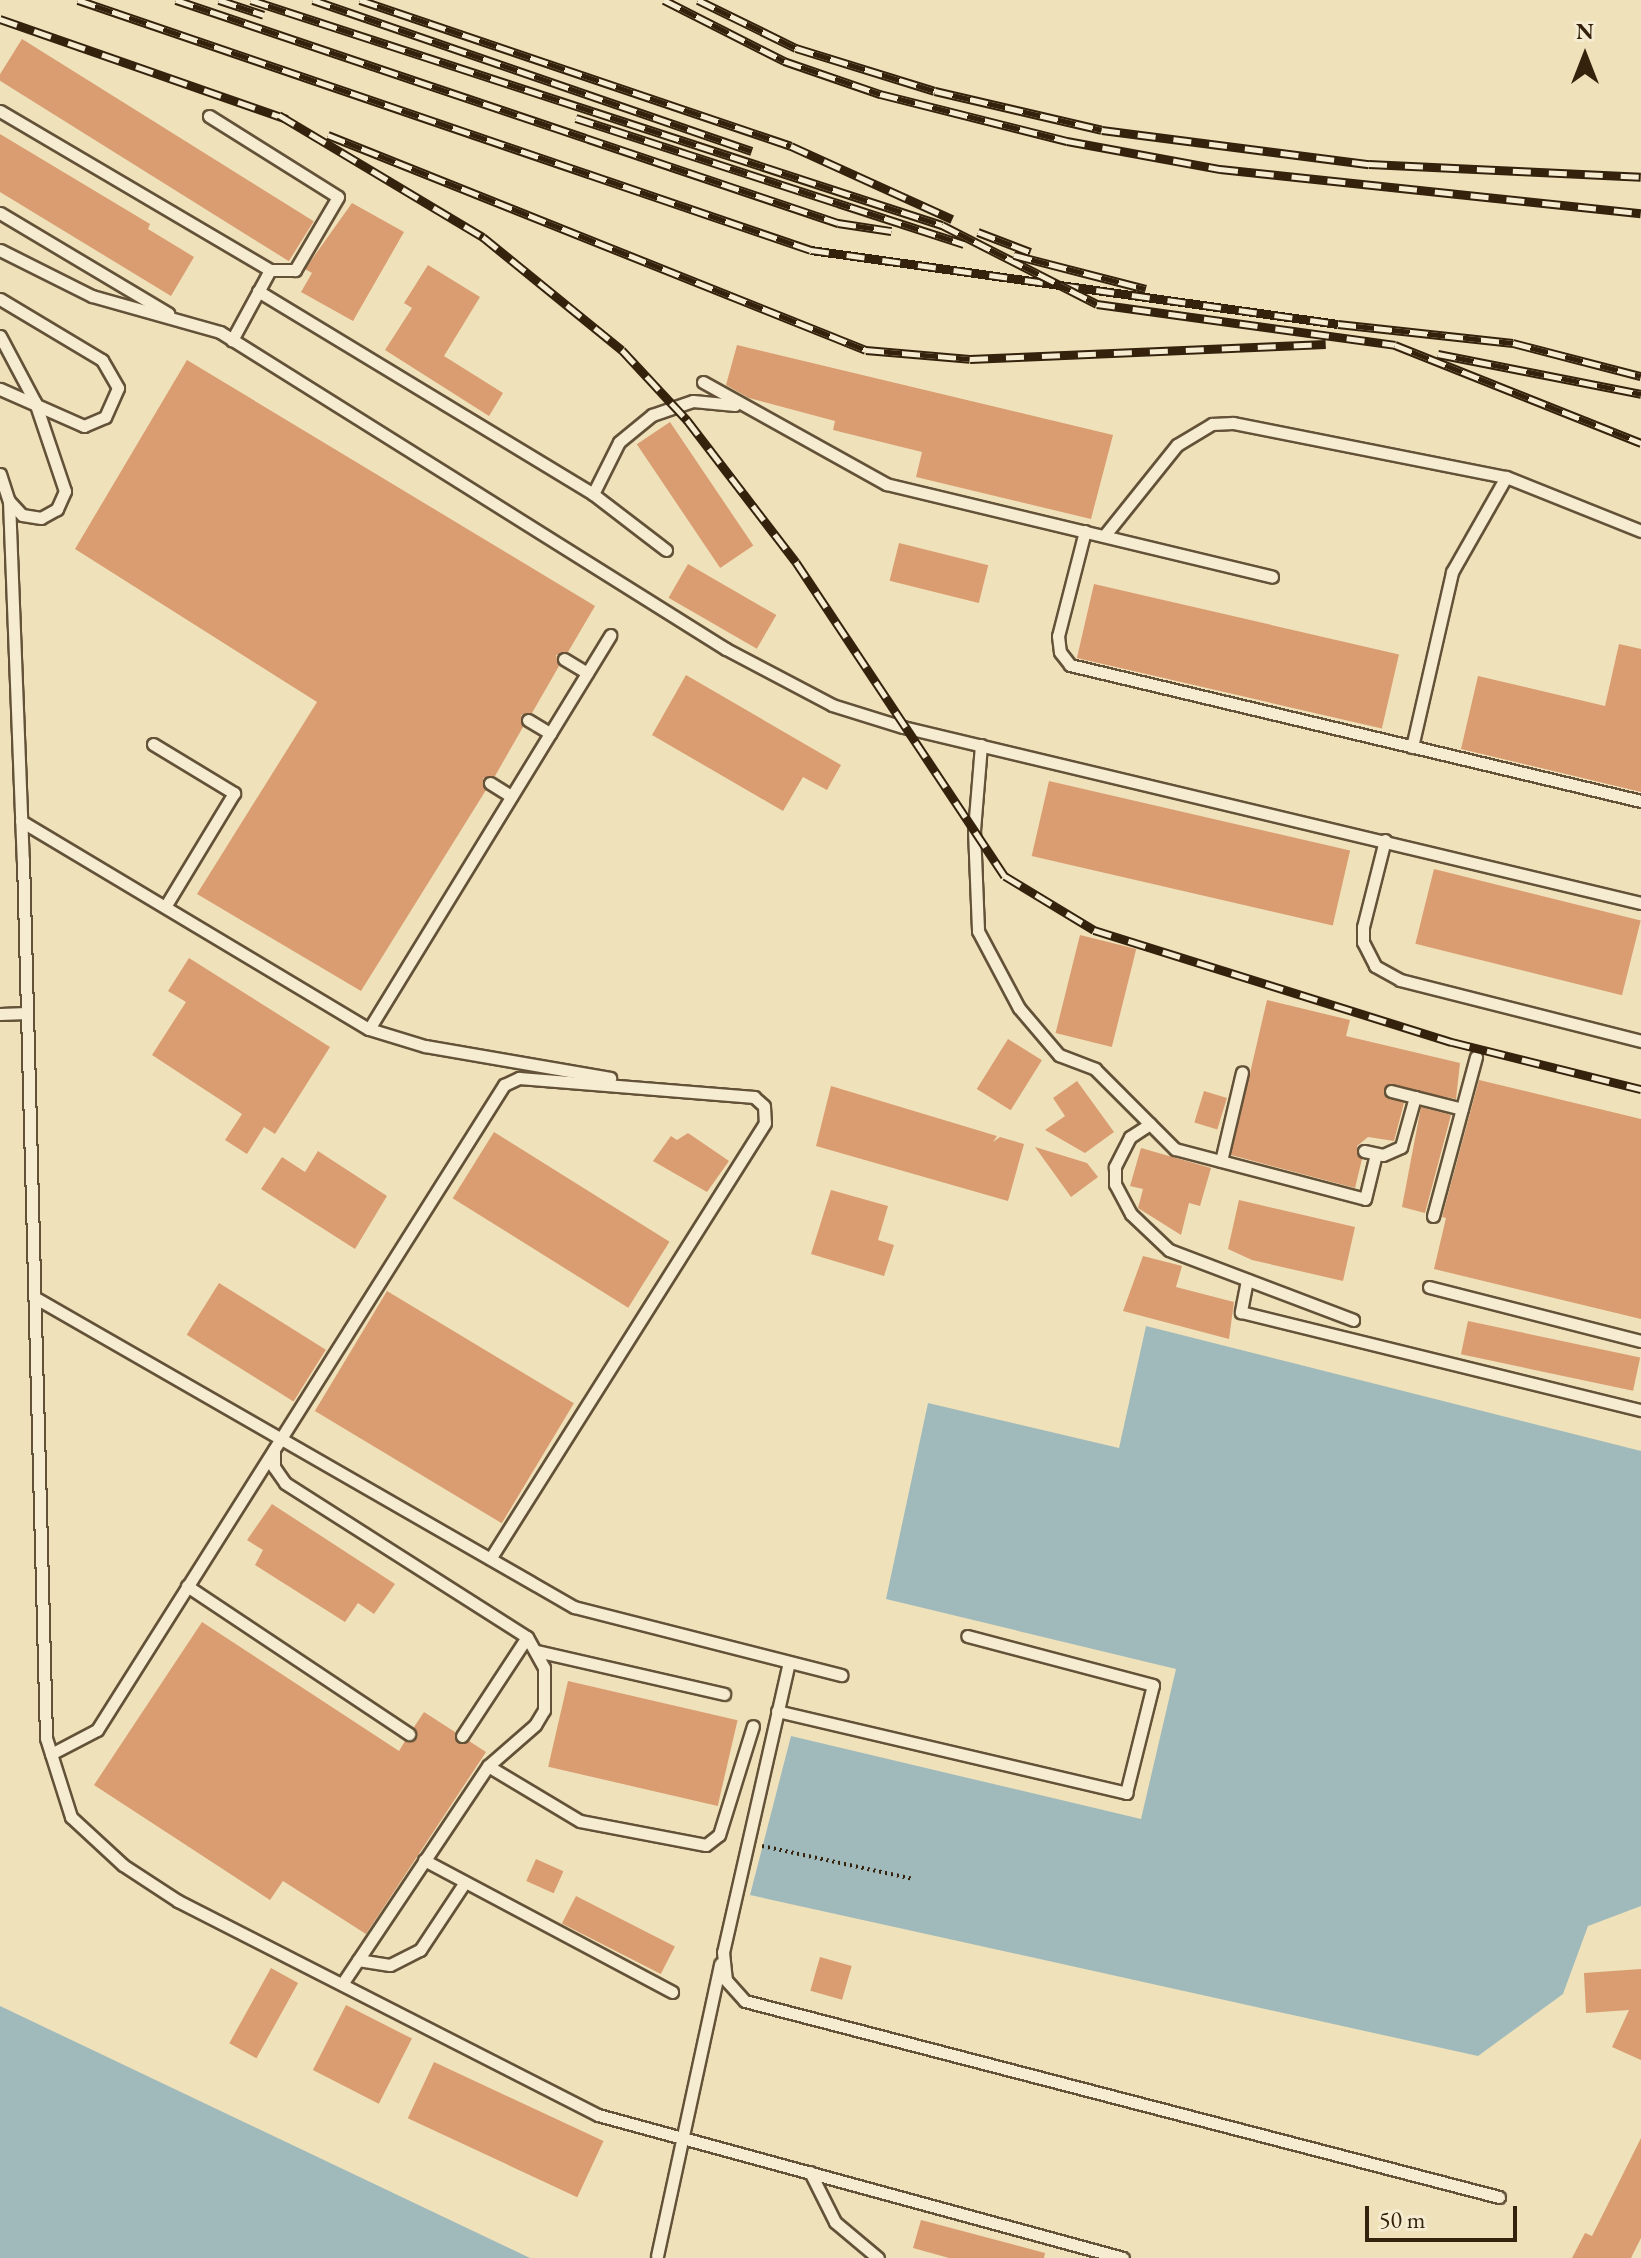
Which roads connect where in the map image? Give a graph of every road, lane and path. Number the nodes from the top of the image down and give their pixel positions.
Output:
1 (0, 111) edge
2 (209, 116) dead end
3 (0, 213) edge
4 (0, 250) edge
5 (270, 270) junction
6 (258, 291) junction
7 (0, 299) edge
8 (182, 321) junction
9 (0, 336) edge
10 (232, 340) junction
11 (703, 382) dead end
12 (0, 389) edge
13 (35, 402) junction
14 (740, 405) junction
15 (0, 474) edge
16 (1506, 477) junction
17 (593, 494) junction
18 (9, 501) junction
19 (1085, 531) junction
20 (1641, 531) edge
21 (1104, 536) junction
22 (666, 550) dead end
23 (1272, 577) dead end
24 (610, 635) dead end
25 (564, 659) dead end
26 (587, 673) junction
27 (528, 720) dead end
28 (550, 733) junction
29 (153, 744) dead end
30 (981, 745) junction
31 (1412, 747) junction
32 (490, 783) dead end
33 (511, 796) junction
34 (1641, 801) edge
35 (21, 821) junction
36 (1385, 840) junction
37 (1641, 903) edge
38 (165, 907) junction
39 (27, 1013) junction
40 (0, 1014) edge
41 (369, 1029) junction
42 (1641, 1041) edge
43 (1476, 1057) dead end
44 (1242, 1072) dead end
45 (660, 1087) junction
46 (1391, 1091) dead end
47 (1415, 1097) junction
48 (1462, 1109) junction
49 (1150, 1124) junction
50 (1221, 1161) junction
51 (1433, 1216) dead end
52 (1247, 1280) junction
53 (1429, 1287) dead end
54 (34, 1297) junction
55 (1353, 1320) dead end
56 (1641, 1341) edge
57 (1641, 1410) edge
58 (280, 1438) junction
59 (490, 1559) junction
60 (187, 1586) junction
61 (967, 1636) dead end
62 (527, 1637) junction
63 (537, 1651) junction
64 (789, 1662) junction
65 (841, 1675) dead end
66 (724, 1694) dead end
67 (777, 1711) junction
68 (753, 1726) dead end
69 (409, 1734) dead end
70 (462, 1736) dead end
71 (51, 1754) junction
72 (488, 1766) junction
73 (762, 1846) dead end
74 (424, 1860) junction
75 (913, 1879) dead end
76 (463, 1885) junction
77 (723, 1952) junction
78 (358, 1960) junction
79 (342, 1984) junction
80 (672, 1992) dead end
81 (681, 2136) junction
82 (810, 2172) junction
83 (1499, 2197) dead end
84 (657, 2256) dead end
85 (878, 2258) edge
86 (1123, 2258) edge

1 - 5 lane
2 - 5 lane
3 - 8 lane
4 - 8 lane
5 - 6 lane
6 - 10 lane
6 - 17 lane
7 - 13 lane
8 - 10 lane
9 - 13 lane
10 - 30 lane
11 - 14 lane
12 - 13 lane
13 - 18 lane
14 - 17 lane
14 - 19 lane
15 - 18 lane
16 - 20 lane
16 - 21 lane
16 - 31 lane
17 - 22 lane
18 - 35 lane
19 - 21 lane
19 - 31 lane
21 - 23 lane
24 - 26 lane
25 - 26 lane
26 - 28 lane
27 - 28 lane
28 - 33 lane
29 - 38 lane
30 - 36 lane
30 - 49 lane
31 - 34 lane
32 - 33 lane
33 - 41 lane
35 - 38 lane
35 - 39 lane
36 - 37 lane
36 - 42 lane
38 - 41 lane
39 - 40 lane
39 - 54 lane
41 - 45 lane
43 - 48 lane
44 - 50 lane
45 - 58 lane
45 - 59 lane
46 - 47 lane
47 - 48 lane
47 - 50 lane
48 - 51 lane
49 - 50 lane
49 - 52 lane
52 - 55 lane
52 - 57 lane
53 - 56 lane
54 - 58 lane
54 - 71 lane
58 - 59 lane
58 - 60 lane
58 - 62 lane
59 - 64 lane
60 - 69 lane
60 - 71 lane
61 - 67 lane
62 - 63 lane
62 - 70 lane
63 - 66 lane
63 - 72 lane
64 - 65 lane
64 - 67 lane
67 - 77 lane
68 - 72 lane
71 - 79 lane
72 - 74 lane
73 - 75 path
74 - 76 lane
74 - 78 lane
76 - 78 lane
76 - 80 lane
77 - 81 lane
77 - 83 lane
78 - 79 lane
79 - 81 lane
81 - 82 lane
81 - 84 lane
82 - 85 lane
82 - 86 lane

